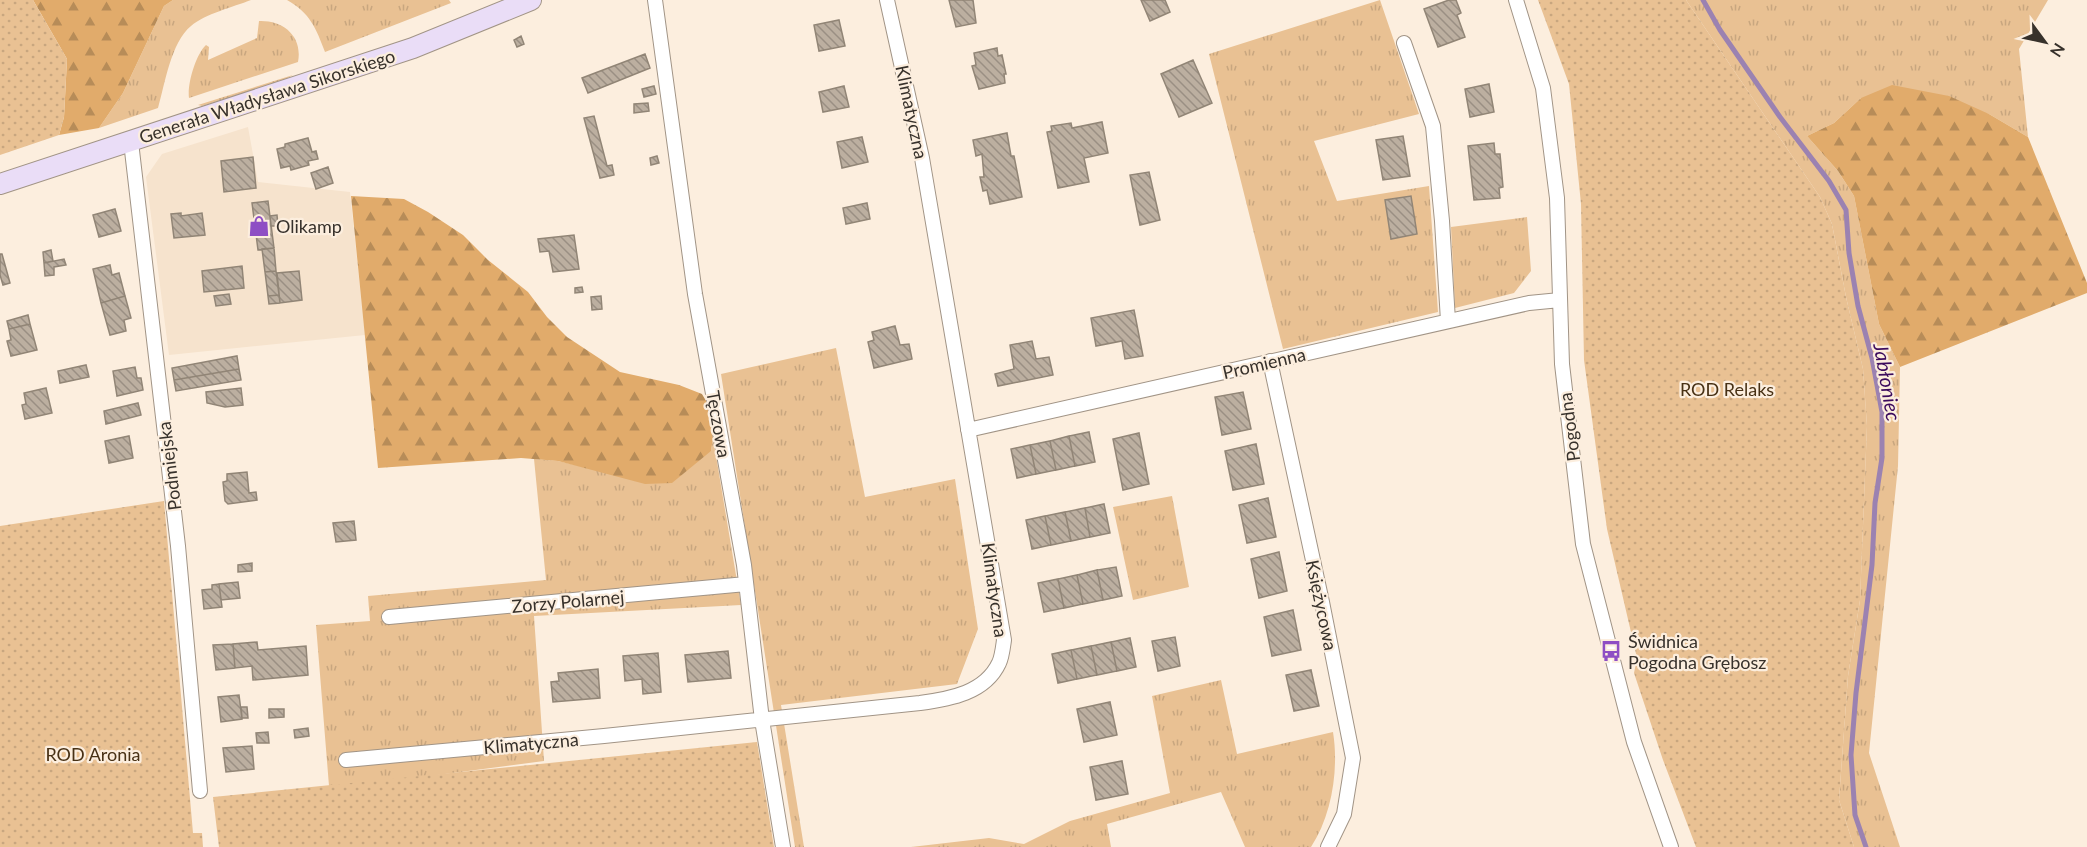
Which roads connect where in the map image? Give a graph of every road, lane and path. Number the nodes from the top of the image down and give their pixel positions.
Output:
1 (531, 0) edge
2 (655, 0) edge
3 (887, 0) edge
4 (1516, 0) edge
5 (1404, 44) dead end
6 (131, 142) junction
7 (0, 184) edge
8 (1560, 300) junction
9 (1448, 321) junction
10 (1270, 361) junction
11 (968, 430) junction
12 (747, 584) junction
13 (389, 617) dead end
14 (762, 720) junction
15 (345, 760) dead end
16 (200, 791) dead end
17 (783, 847) edge
18 (1328, 847) edge
19 (1671, 847) edge

1 - 6 street, Generała Władysława Sikorskiego
2 - 12 street, Tęczowa
3 - 11 street, Klimatyczna
4 - 8 street, Pogodna
5 - 9 street
6 - 7 street, Generała Władysława Sikorskiego
6 - 16 street, Podmiejska
8 - 9 street, Promienna
8 - 19 street, Pogodna
9 - 10 street, Promienna
10 - 11 street, Promienna
10 - 18 street, Księżycowa
11 - 14 street, Klimatyczna
12 - 13 street, Zorzy Polarnej
12 - 14 street, Tęczowa
14 - 15 street, Klimatyczna
14 - 17 street, Tęczowa

